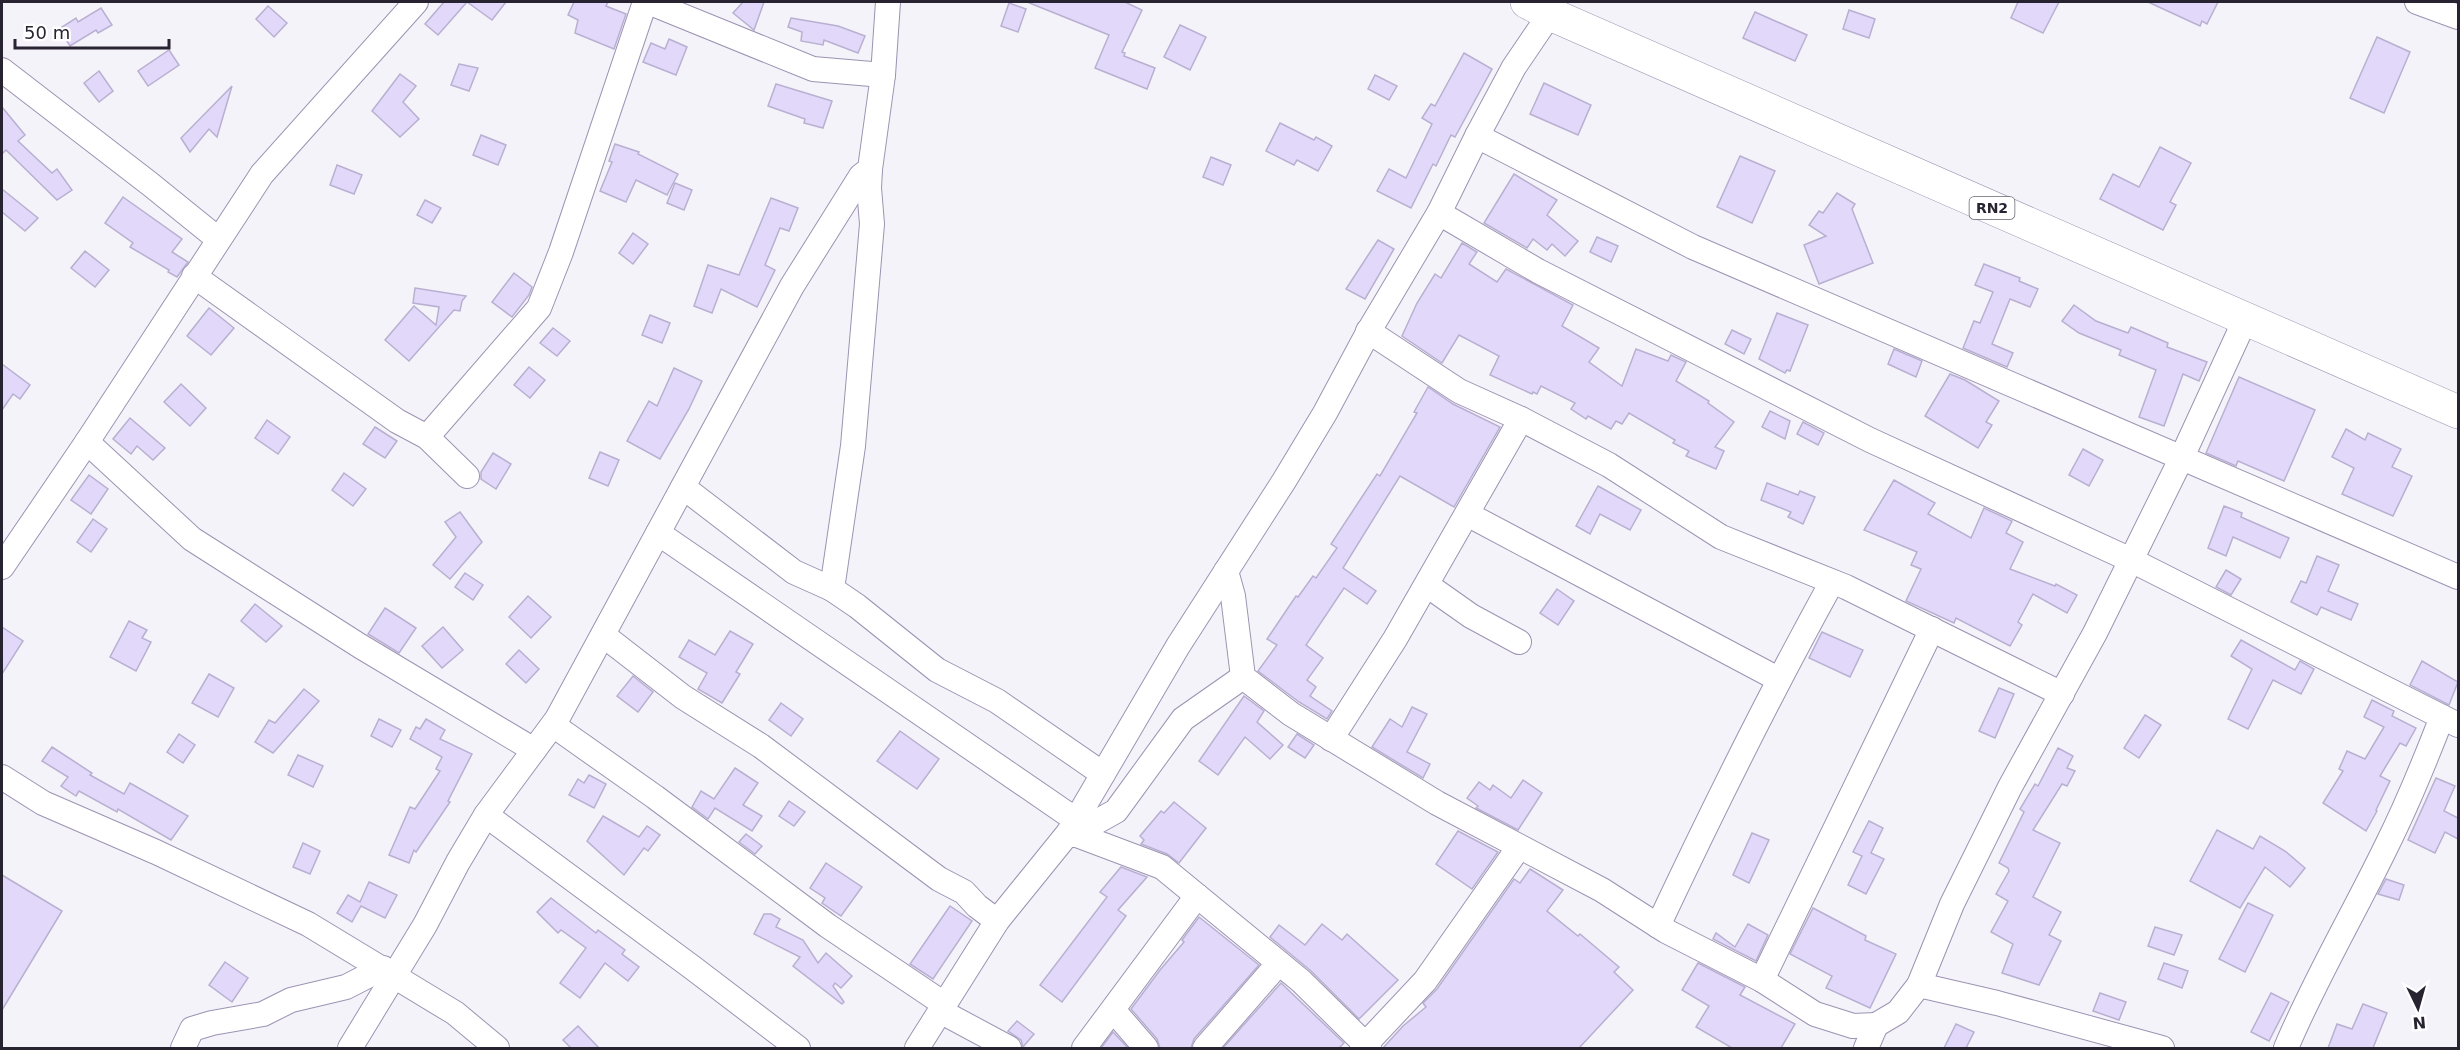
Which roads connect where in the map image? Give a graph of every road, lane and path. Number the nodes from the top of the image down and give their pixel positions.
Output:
1 (416, 2) edge
2 (647, 2) edge
3 (888, 2) edge
4 (2417, 2) edge
5 (1538, 8) edge
6 (2458, 17) edge
7 (2, 70) edge
8 (883, 75) junction
9 (1477, 136) junction
10 (870, 169) junction
11 (1439, 213) junction
12 (218, 239) junction
13 (194, 276) junction
14 (2245, 320) junction
15 (1368, 331) junction
16 (2458, 412) edge
17 (1521, 419) junction
18 (427, 436) junction
19 (87, 442) junction
20 (2182, 457) junction
21 (466, 476) dead end
22 (683, 488) junction
23 (1467, 514) junction
24 (658, 533) junction
25 (2131, 560) junction
26 (2, 567) edge
27 (1226, 571) junction
28 (2458, 577) edge
29 (1832, 582) junction
30 (1427, 585) junction
31 (832, 589) junction
32 (1932, 629) junction
33 (603, 635) junction
34 (1519, 642) dead end
35 (1243, 677) junction
36 (1778, 679) junction
37 (2062, 694) junction
38 (2450, 721) edge
39 (553, 725) junction
40 (1331, 739) junction
41 (534, 750) junction
42 (1103, 774) junction
43 (2, 777) edge
44 (486, 814) junction
45 (1073, 829) junction
46 (1519, 847) junction
47 (1197, 896) junction
48 (997, 921) junction
49 (1658, 926) junction
50 (1279, 963) junction
51 (389, 972) junction
52 (1762, 980) junction
53 (1920, 985) junction
54 (942, 1008) junction
55 (1114, 1011) junction
56 (1876, 1024) junction
57 (1366, 1047) edge
58 (183, 1048) edge
59 (350, 1048) edge
60 (497, 1048) edge
61 (798, 1048) edge
62 (917, 1048) edge
63 (1008, 1048) edge
64 (1084, 1048) edge
65 (1146, 1048) edge
66 (1204, 1048) edge
67 (1866, 1048) edge
68 (2162, 1048) edge
69 (2286, 1048) edge

1 - 12 street
2 - 8 street
2 - 18 street
3 - 8 street
4 - 6 street
5 - 9 street
5 - 14 highway, RN2
7 - 12 street
8 - 10 street
9 - 11 street
9 - 20 street
10 - 22 street
10 - 31 street
11 - 15 street
11 - 25 street
12 - 13 street
13 - 18 street
13 - 19 street
14 - 16 highway, RN2
14 - 20 street
15 - 17 street
15 - 27 street
17 - 23 street
17 - 29 street
18 - 21 street
19 - 26 street
19 - 41 street
20 - 25 street
20 - 28 street
22 - 24 street
22 - 31 street
23 - 30 street
23 - 36 street
24 - 33 street
24 - 45 street
25 - 37 street
25 - 38 street
27 - 35 street
27 - 42 street
29 - 32 street
29 - 36 street
30 - 34 street
30 - 40 street
31 - 42 street
32 - 37 street
32 - 52 street
33 - 39 street
33 - 48 street
35 - 40 street
35 - 45 street
36 - 49 street
37 - 53 street
38 - 69 street
39 - 41 street
39 - 54 street
40 - 46 street
41 - 44 street
42 - 45 street
43 - 51 street
44 - 51 street
44 - 61 street
45 - 47 street
45 - 48 street
46 - 49 street
46 - 57 street
47 - 50 street
47 - 55 street
48 - 54 street
49 - 52 street
50 - 57 street
50 - 66 street
51 - 58 street
51 - 59 street
51 - 60 street
52 - 56 street
53 - 56 street
53 - 68 street
54 - 62 street
54 - 63 street
55 - 64 street
55 - 65 street
56 - 67 street

